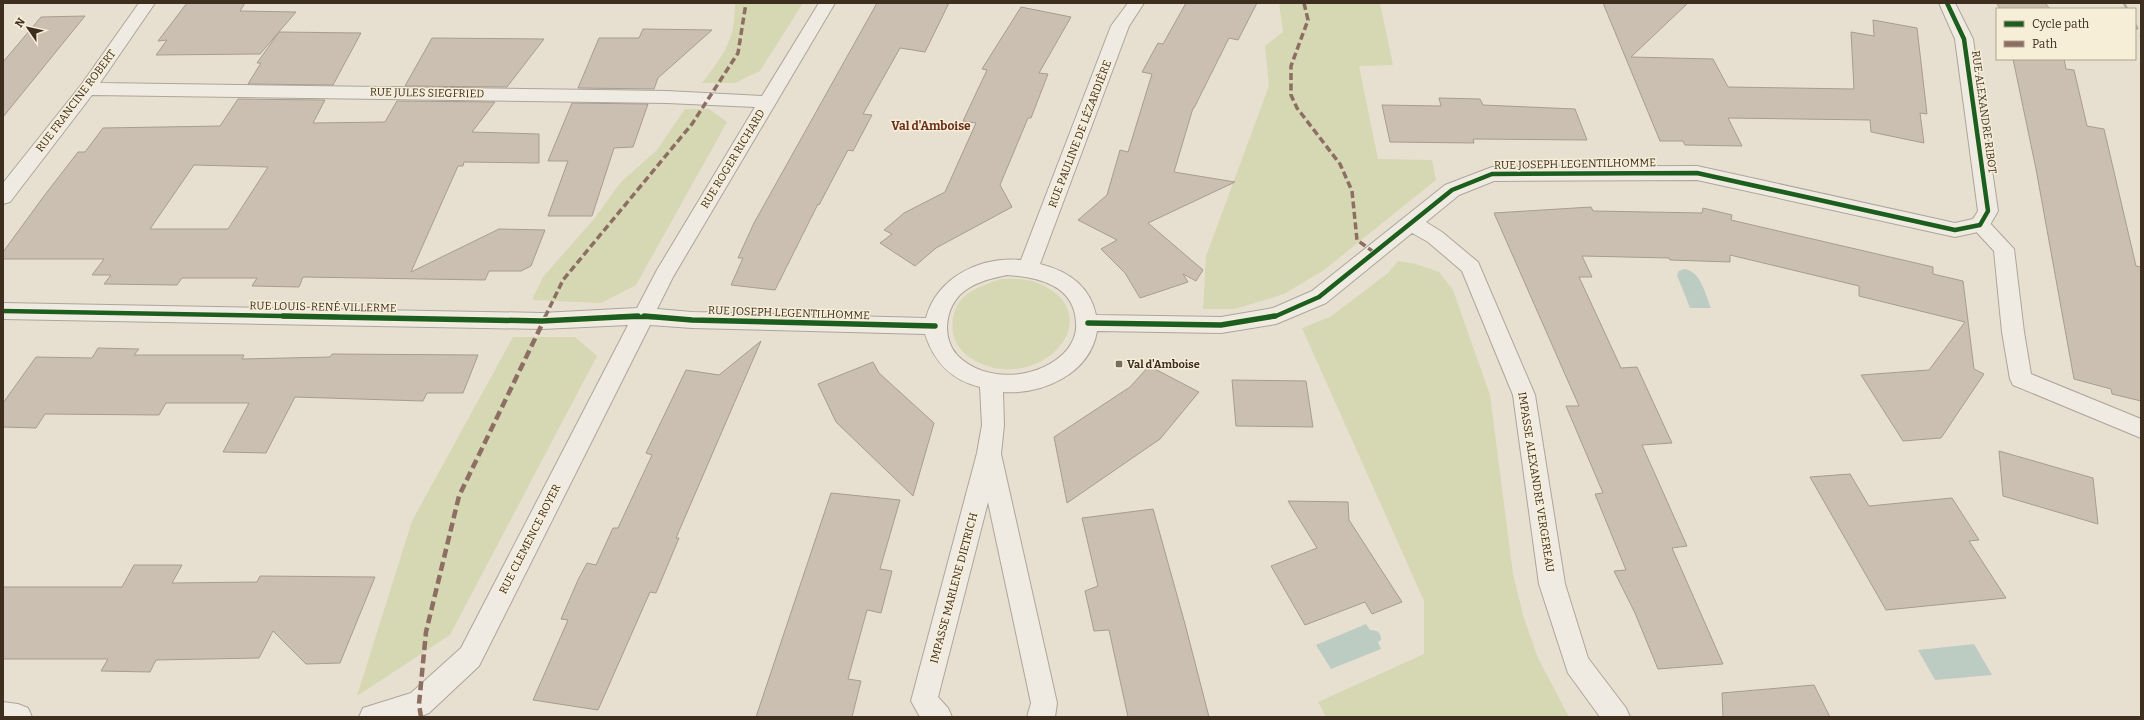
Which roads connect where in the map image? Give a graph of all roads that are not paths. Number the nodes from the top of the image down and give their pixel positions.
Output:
1 (147, 3) edge
2 (827, 3) edge
3 (1136, 3) edge
4 (1947, 3) edge
5 (87, 89) junction
6 (768, 102) junction
7 (3, 197) edge
8 (1410, 222) junction
9 (1980, 225) junction
10 (1028, 268) junction
11 (3, 311) edge
12 (642, 316) junction
13 (1088, 323) junction
14 (936, 326) junction
15 (991, 383) junction
16 (2141, 429) edge
17 (989, 453) junction
18 (3, 715) edge
19 (18, 717) edge
20 (373, 717) edge
21 (938, 717) edge
22 (1041, 717) edge
23 (1616, 717) edge

1 - 5 street, RUE FRANCINE ROBERT
2 - 6 street, RUE ROGER RICHARD
3 - 10 street, RUE PAULINE DE LÉZARDIÈRE
4 - 9 street, RUE ALEXANDRE RIBOT
5 - 6 street, RUE JULES SIEGFRIED
5 - 7 street, RUE FRANCINE ROBERT
6 - 12 street, RUE ROGER RICHARD
8 - 9 street, RUE JOSEPH LEGENTILHOMME
8 - 13 street, RUE JOSEPH LEGENTILHOMME
8 - 23 street, IMPASSE ALEXANDRE VERGEREAU
9 - 16 street
10 - 13 street
10 - 14 street
11 - 12 street, RUE LOUIS-RENÉ VILLERME
12 - 14 street, RUE JOSEPH LEGENTILHOMME
12 - 20 street, RUE CLEMENCE ROYER
13 - 15 street
14 - 15 street
15 - 17 street, IMPASSE MARLENE DIETRICH
17 - 21 street, IMPASSE MARLENE DIETRICH
17 - 22 street, IMPASSE MARLENE DIETRICH
18 - 19 street

